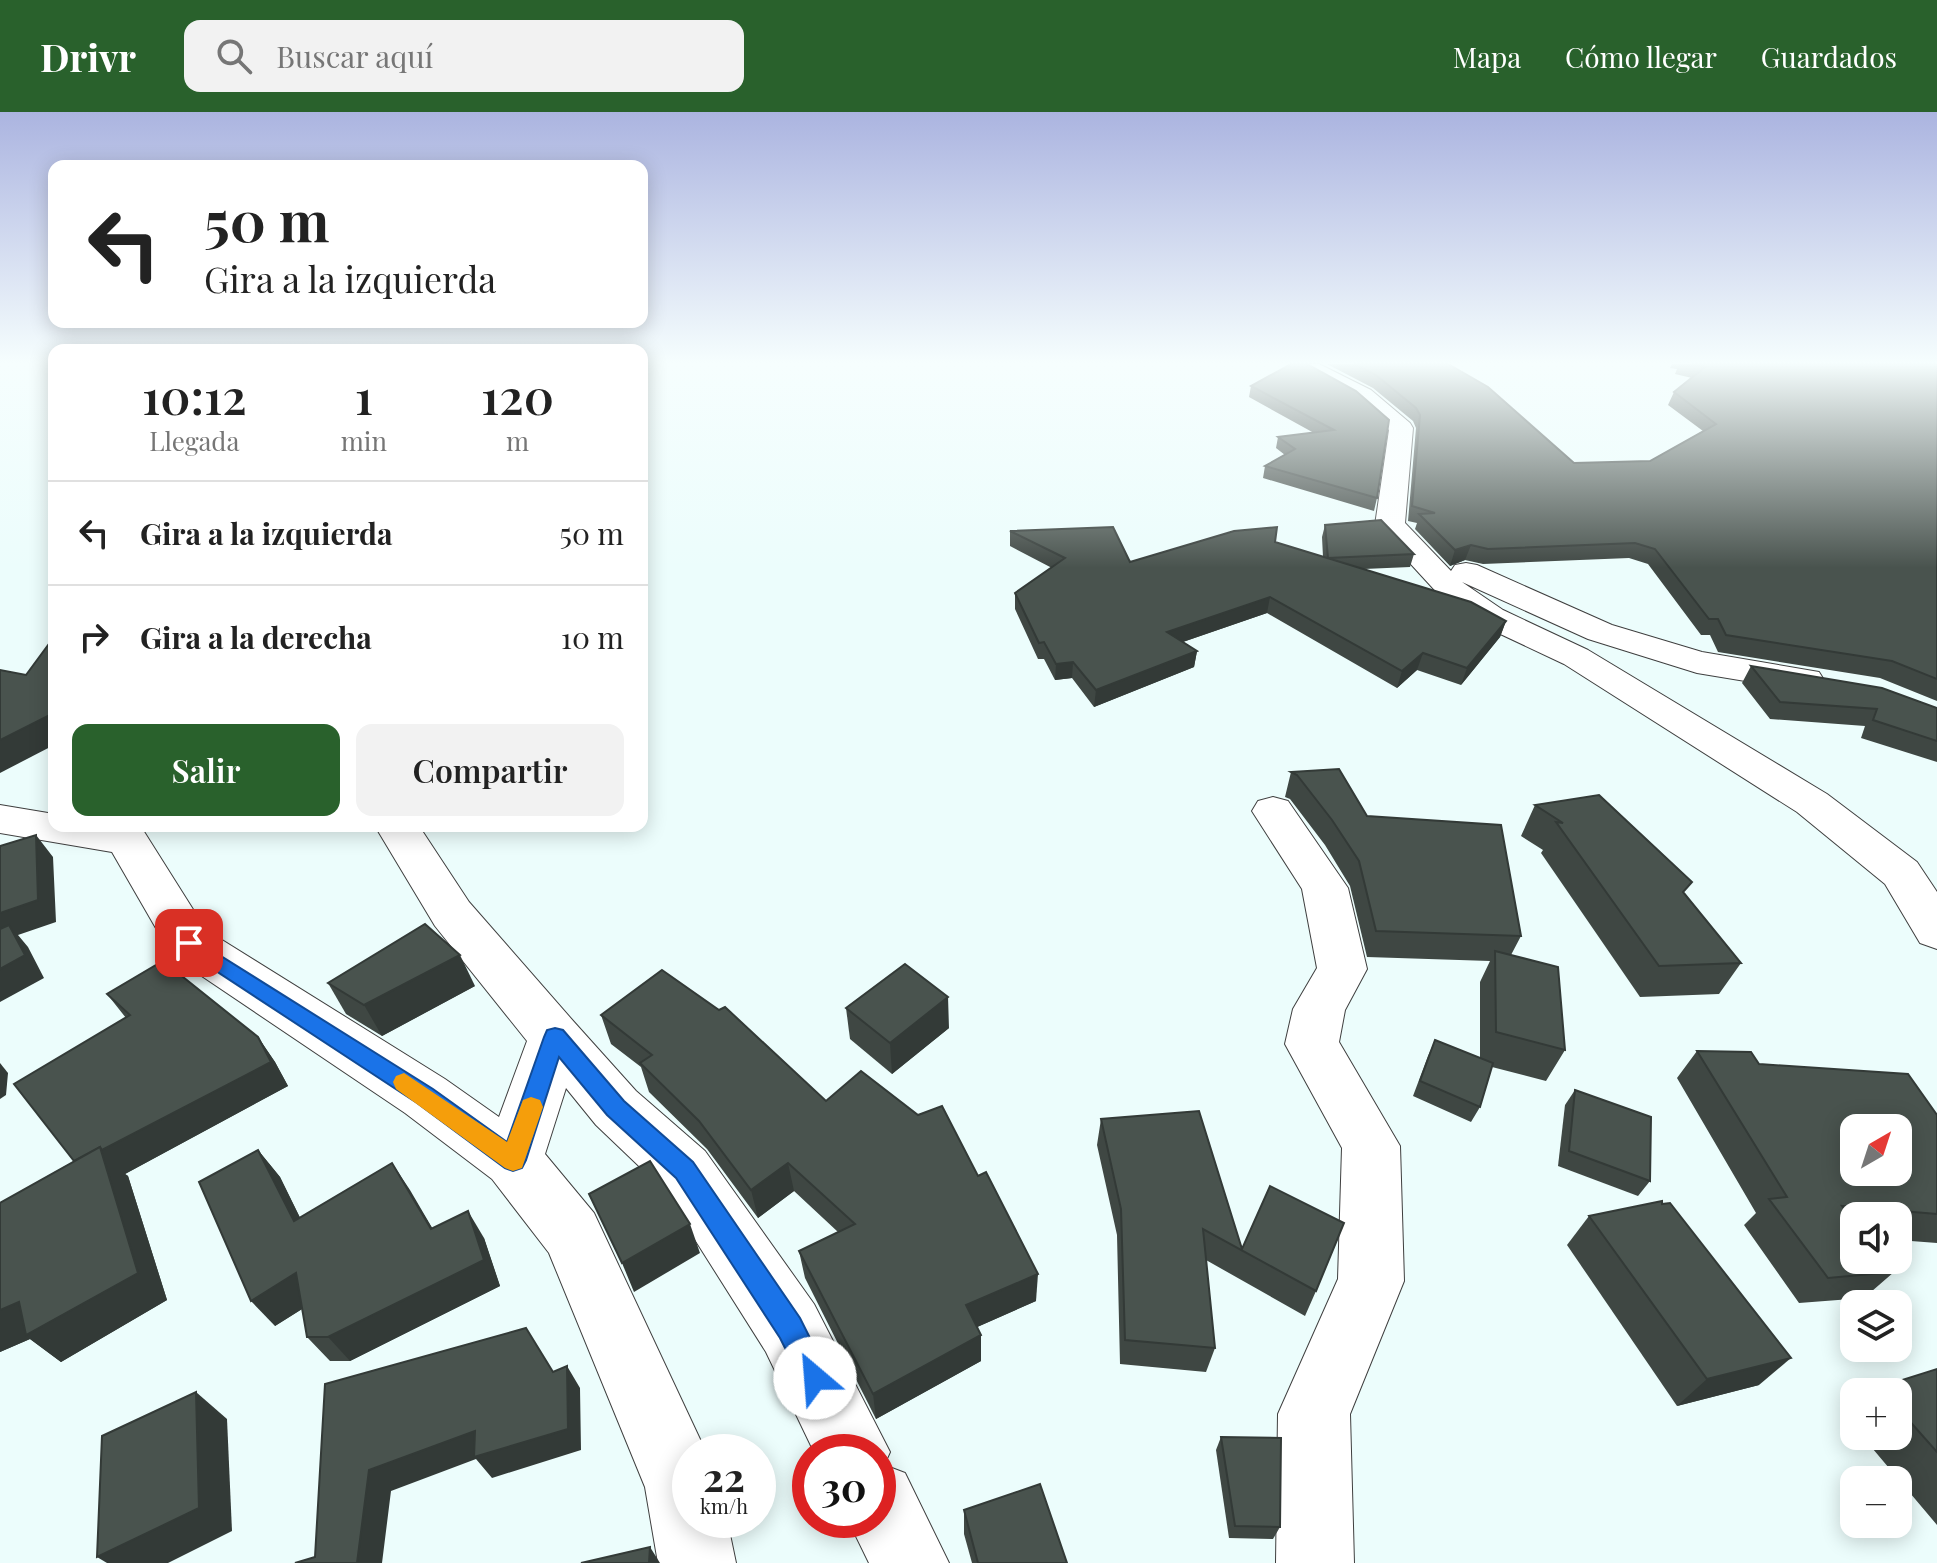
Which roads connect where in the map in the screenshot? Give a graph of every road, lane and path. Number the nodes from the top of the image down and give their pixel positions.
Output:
1 (1401, 432) edge
2 (1409, 546) junction
3 (1834, 685) edge
4 (1273, 811) dead end
5 (0, 819) edge
6 (48, 827) edge
7 (79, 832) edge
8 (401, 832) edge
9 (1937, 931) edge
10 (555, 1037) junction
11 (513, 1160) junction
12 (844, 1434) edge
13 (896, 1535) edge
14 (697, 1563) edge
15 (910, 1563) edge
16 (1315, 1563) edge

1 - 2 street
2 - 3 street
2 - 9 street
4 - 16 street
5 - 6 street
7 - 11 street
8 - 10 street
10 - 11 street
10 - 12 street
11 - 14 street
13 - 15 street

